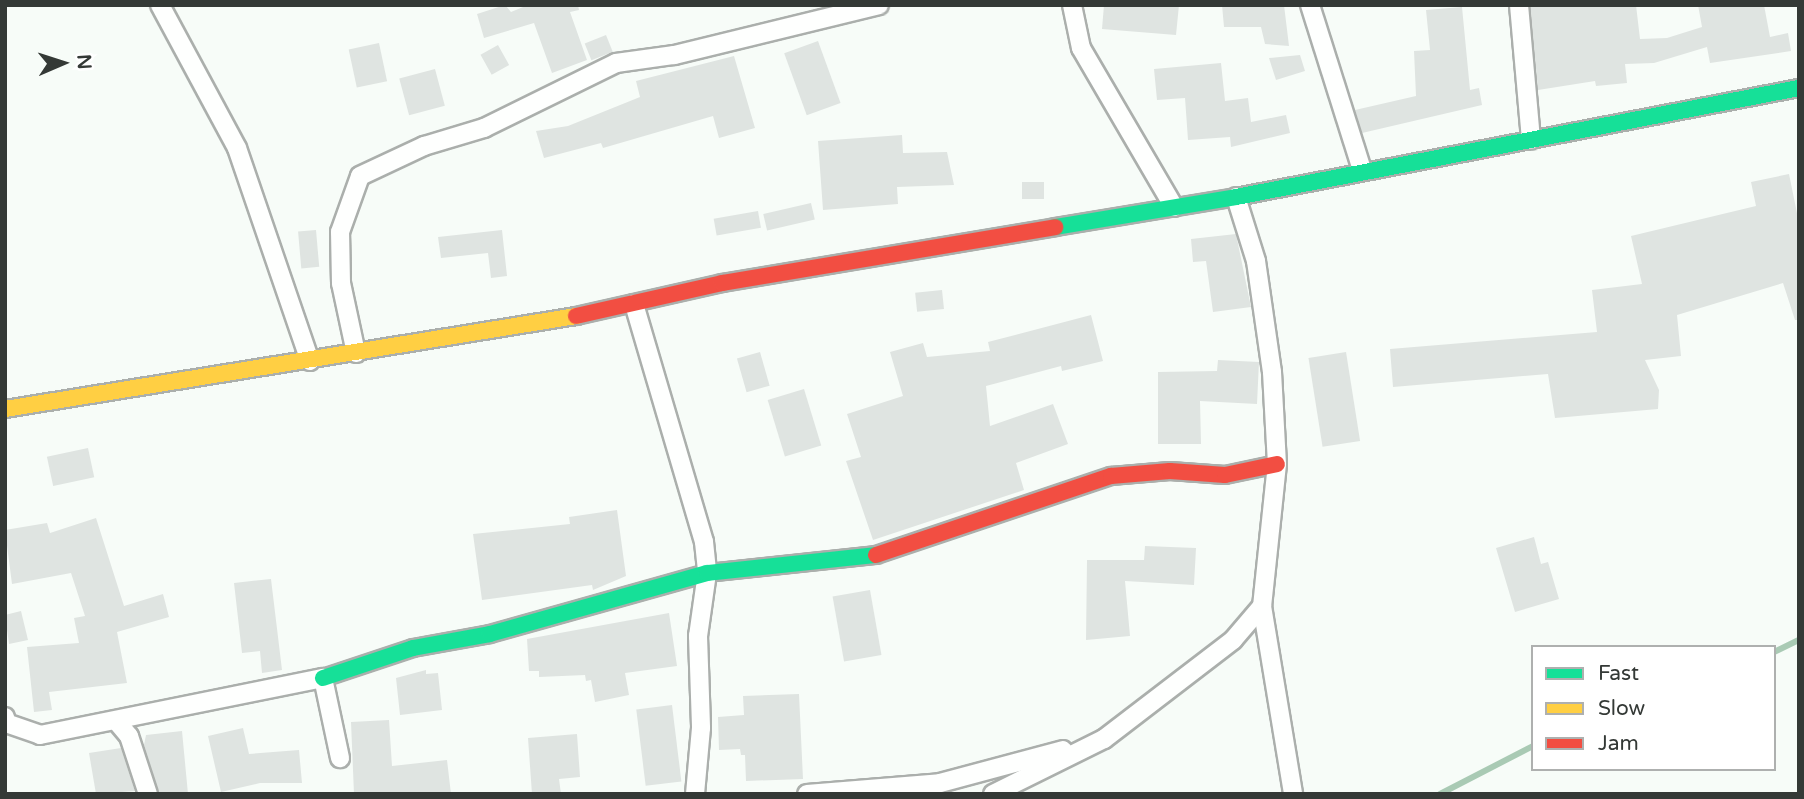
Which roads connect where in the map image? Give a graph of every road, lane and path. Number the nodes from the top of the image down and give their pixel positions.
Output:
1 (159, 5) edge
2 (878, 5) edge
3 (1072, 5) edge
4 (1310, 5) edge
5 (1519, 5) edge
6 (1799, 88) edge
7 (1531, 139) junction
8 (1362, 170) junction
9 (1236, 197) junction
10 (1174, 207) junction
11 (634, 304) junction
12 (356, 353) junction
13 (310, 361) junction
14 (5, 409) edge
15 (1277, 464) junction
16 (707, 573) junction
17 (1262, 607) junction
18 (323, 678) junction
19 (5, 718) edge
20 (118, 723) junction
21 (1104, 739) junction
22 (340, 758) dead end
23 (148, 794) edge
24 (695, 794) edge
25 (807, 794) edge
26 (993, 794) edge
27 (1293, 794) edge

1 - 13 street
2 - 12 street
3 - 10 street
4 - 8 street
5 - 7 street
6 - 7 main road
7 - 8 main road
8 - 9 main road
9 - 10 main road
9 - 15 street
10 - 11 main road
11 - 12 main road
11 - 16 street
12 - 13 main road
13 - 14 main road
15 - 16 main road
15 - 17 street
16 - 18 main road
16 - 24 street
17 - 21 street
17 - 27 street
18 - 20 street
18 - 22 street
19 - 20 street
20 - 23 street
21 - 25 street
21 - 26 street

